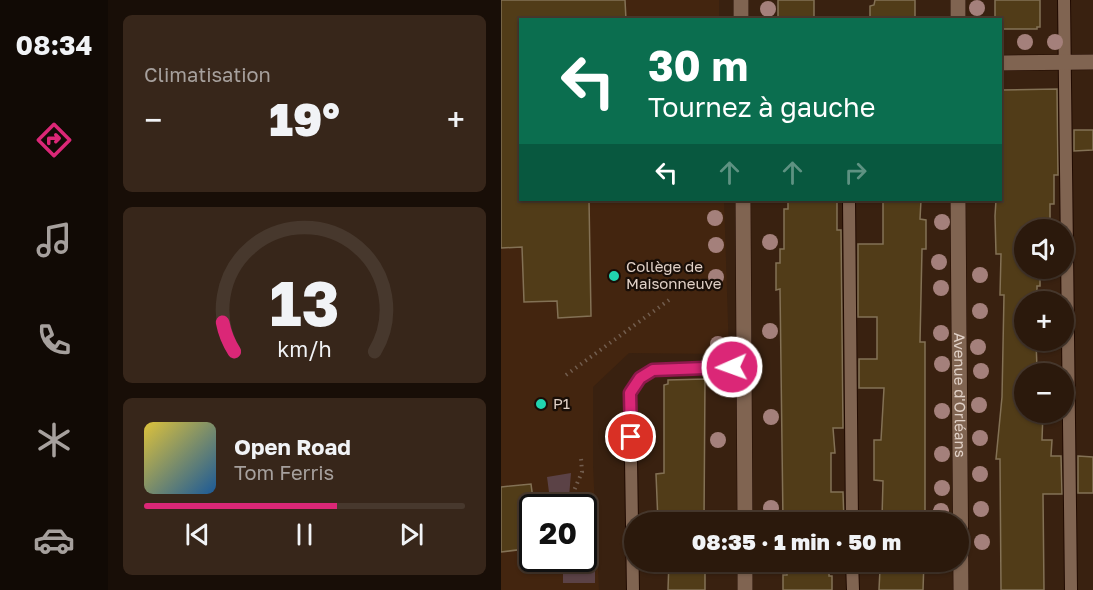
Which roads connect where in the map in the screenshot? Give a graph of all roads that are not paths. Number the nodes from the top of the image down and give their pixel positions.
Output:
1 (741, 0) edge
2 (958, 0) edge
3 (1063, 0) edge
4 (741, 18) edge
5 (958, 18) edge
6 (1064, 62) junction
7 (1093, 62) edge
8 (1002, 63) edge
9 (743, 201) edge
10 (849, 201) edge
11 (958, 201) edge
12 (744, 367) junction
13 (745, 512) edge
14 (852, 512) edge
15 (745, 572) edge
16 (852, 572) edge
17 (633, 590) edge
18 (745, 590) edge
19 (853, 590) edge
20 (961, 590) edge
21 (1071, 590) edge

1 - 4 street
2 - 5 street
3 - 6 lane
6 - 7 street
6 - 8 street
6 - 21 lane
9 - 12 street
10 - 14 lane
11 - 20 street, Avenue d'Orléans
12 - 13 street
12 - 17 lane
15 - 18 street
16 - 19 lane

